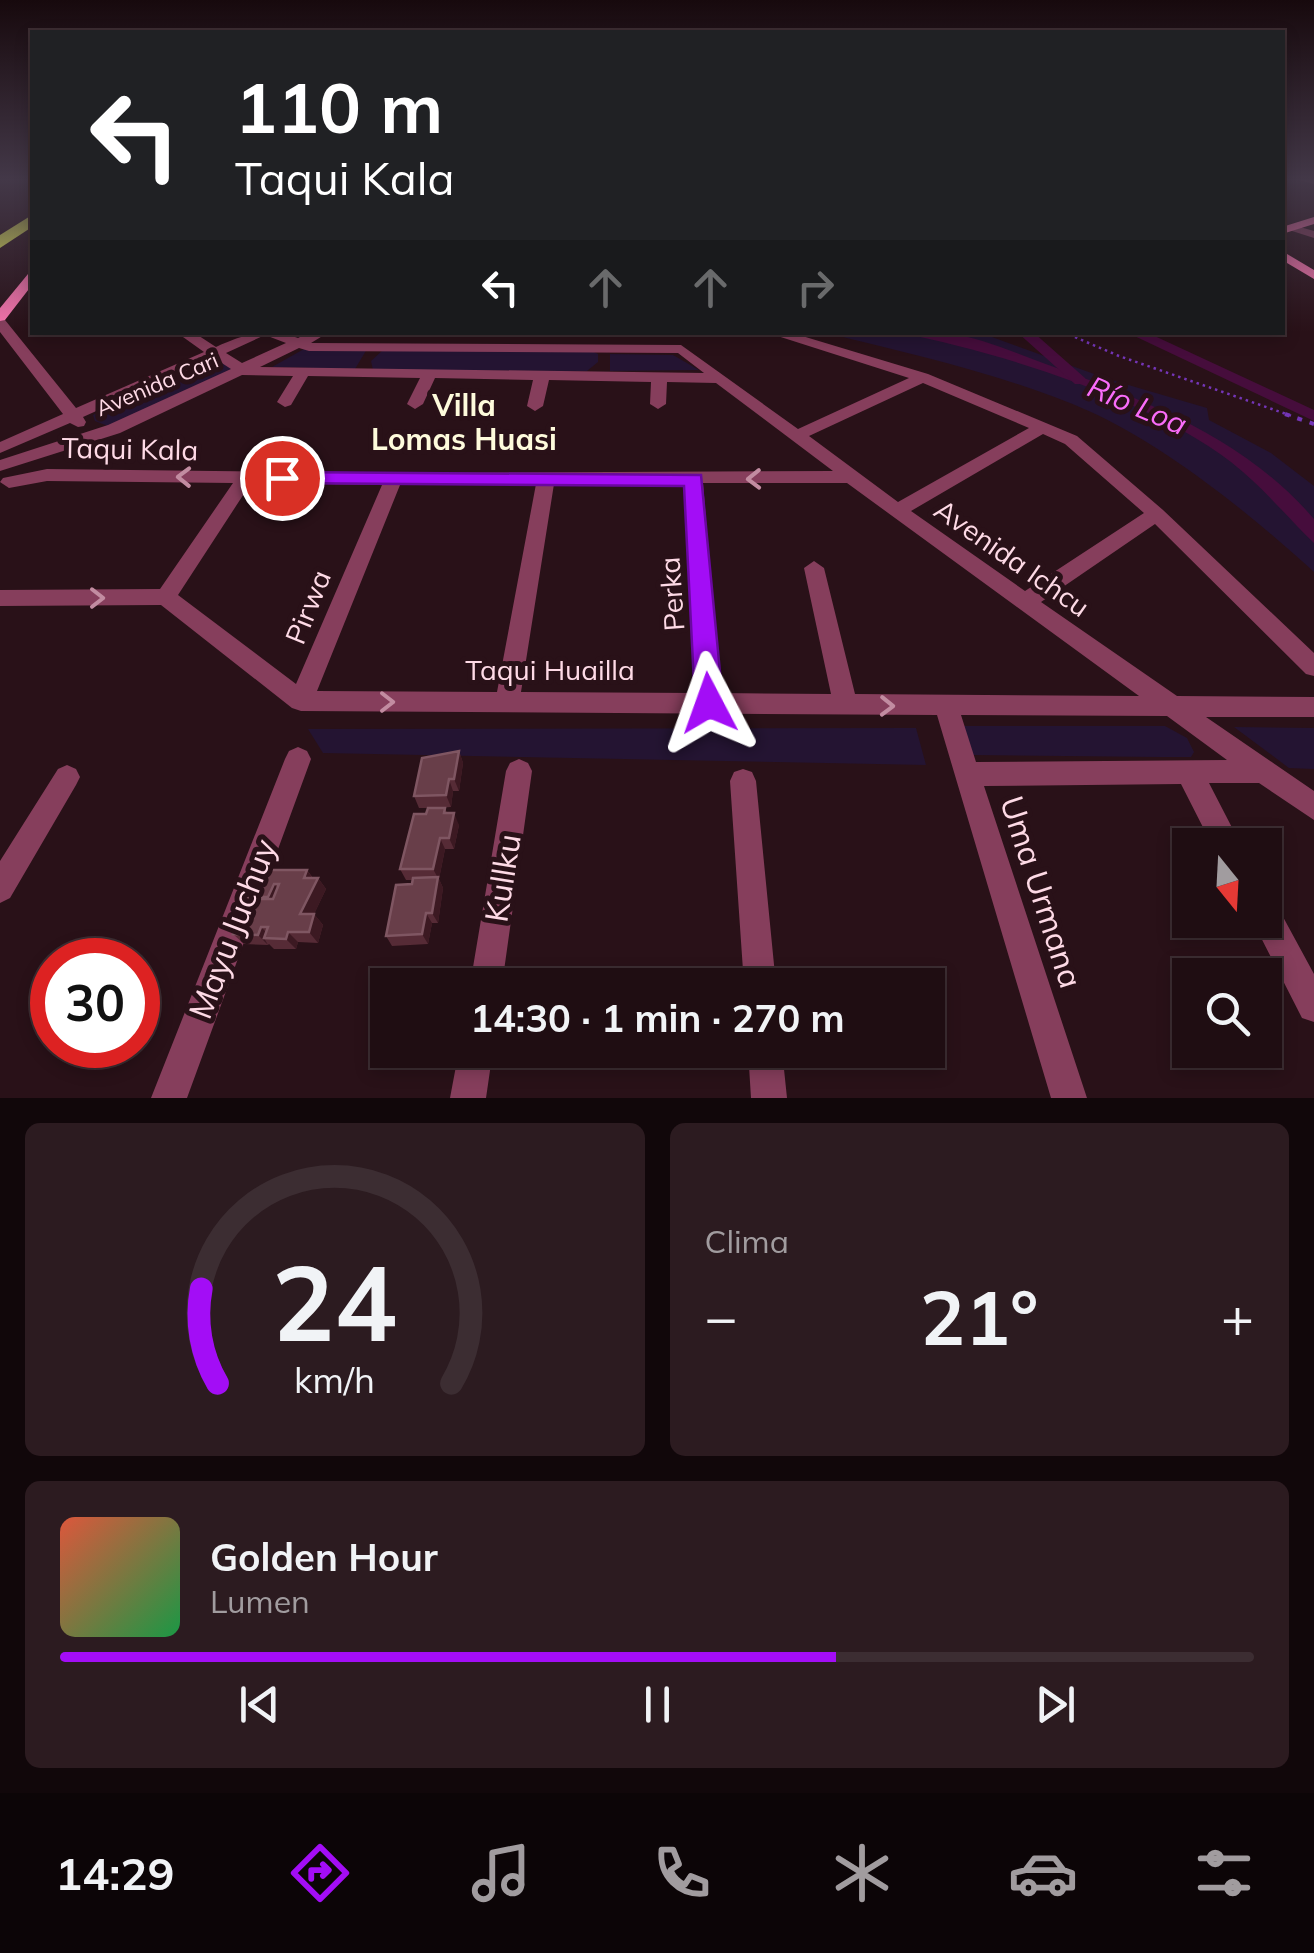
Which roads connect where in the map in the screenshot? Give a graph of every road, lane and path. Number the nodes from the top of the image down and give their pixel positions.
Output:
1 (1285, 256) edge
2 (1314, 275) edge
3 (30, 280) edge
4 (0, 320) edge
5 (187, 335) edge
6 (255, 335) edge
7 (275, 335) edge
8 (316, 335) edge
9 (460, 335) edge
10 (782, 335) edge
11 (1071, 335) edge
12 (607, 340) edge
13 (295, 346) junction
14 (440, 346) junction
15 (374, 347) junction
16 (214, 354) junction
17 (244, 371) junction
18 (303, 372) junction
19 (358, 373) junction
20 (430, 374) junction
21 (542, 376) junction
22 (602, 376) junction
23 (659, 377) junction
24 (923, 377) junction
25 (719, 378) junction
26 (285, 402) dead end
27 (416, 404) dead end
28 (658, 404) dead end
29 (535, 406) dead end
30 (71, 416) junction
31 (1314, 424) edge
32 (1043, 428) junction
33 (796, 436) junction
34 (72, 443) junction
35 (3, 471) edge
36 (46, 475) junction
37 (851, 477) junction
38 (246, 478) junction
39 (393, 479) junction
40 (546, 480) junction
41 (694, 480) junction
42 (897, 510) junction
43 (1156, 514) junction
44 (814, 568) dead end
45 (0, 598) edge
46 (166, 598) junction
47 (1026, 602) junction
48 (1314, 667) edge
49 (302, 702) junction
50 (506, 702) junction
51 (709, 703) junction
52 (846, 706) junction
53 (946, 706) junction
54 (1314, 707) edge
55 (1175, 708) junction
56 (298, 759) dead end
57 (519, 770) dead end
58 (1263, 771) junction
59 (1188, 772) junction
60 (967, 774) junction
61 (67, 778) dead end
62 (743, 781) dead end
63 (1314, 807) edge
64 (1218, 828) edge
65 (0, 888) edge
66 (1277, 938) edge
67 (489, 968) edge
68 (759, 968) edge
69 (1314, 1006) edge
70 (473, 1068) edge
71 (766, 1068) edge
72 (169, 1098) edge
73 (468, 1098) edge
74 (769, 1098) edge
75 (1069, 1098) edge

1 - 2 street
3 - 4 street
4 - 30 street
5 - 16 street
6 - 16 street, Avenida Cari
7 - 13 street
8 - 13 street, Avenida Cari
9 - 14 street
10 - 24 street
11 - 31 path
12 - 14 street
12 - 22 street
12 - 25 street, Avenida Ichcu
13 - 15 street
13 - 17 street, Avenida Cari
14 - 15 street
15 - 19 street
16 - 17 street
16 - 30 street, Avenida Cari
17 - 18 street
17 - 34 street, Avenida Cari
18 - 19 street
18 - 26 street
19 - 20 street
20 - 21 street
20 - 27 street
21 - 22 street
21 - 29 street
22 - 23 street
23 - 25 street
23 - 28 street
24 - 32 street
24 - 33 street
25 - 33 street, Avenida Ichcu
30 - 34 street
30 - 35 street, Avenida Cari
32 - 42 street
32 - 43 street
33 - 37 street, Avenida Ichcu
34 - 35 street, Avenida Cari
34 - 36 street
35 - 36 street, Taqui Kala
38 -> 36 street, Taqui Kala
37 -> 41 street, Taqui Kala
37 - 42 street, Avenida Ichcu
38 - 39 street, Taqui Kala
38 - 46 street
39 - 40 street, Taqui Kala
39 - 49 street, Pirwa
40 - 41 street, Taqui Kala
40 - 50 street
41 - 51 street, Perka
42 - 47 street, Avenida Ichcu
43 - 47 street
43 - 48 street
44 - 52 street
45 -> 46 street
46 - 49 street
47 - 55 street, Avenida Ichcu
49 -> 50 street, Taqui Huailla
50 - 51 street, Taqui Huailla
51 - 52 street, Taqui Huailla
52 -> 53 street, Taqui Huailla
53 - 55 street, Taqui Huailla
53 - 60 street, Uma Urmana
54 - 55 street, Taqui Huailla
55 - 58 street, Avenida Ichcu
56 - 72 street, Mayu Juchuy
57 - 67 street, Kullku
58 - 59 street
58 - 63 street, Avenida Ichcu
59 - 60 street
59 - 64 street
60 - 75 street, Uma Urmana
61 - 65 street
62 - 68 street
66 - 69 street
70 - 73 street
71 - 74 street

